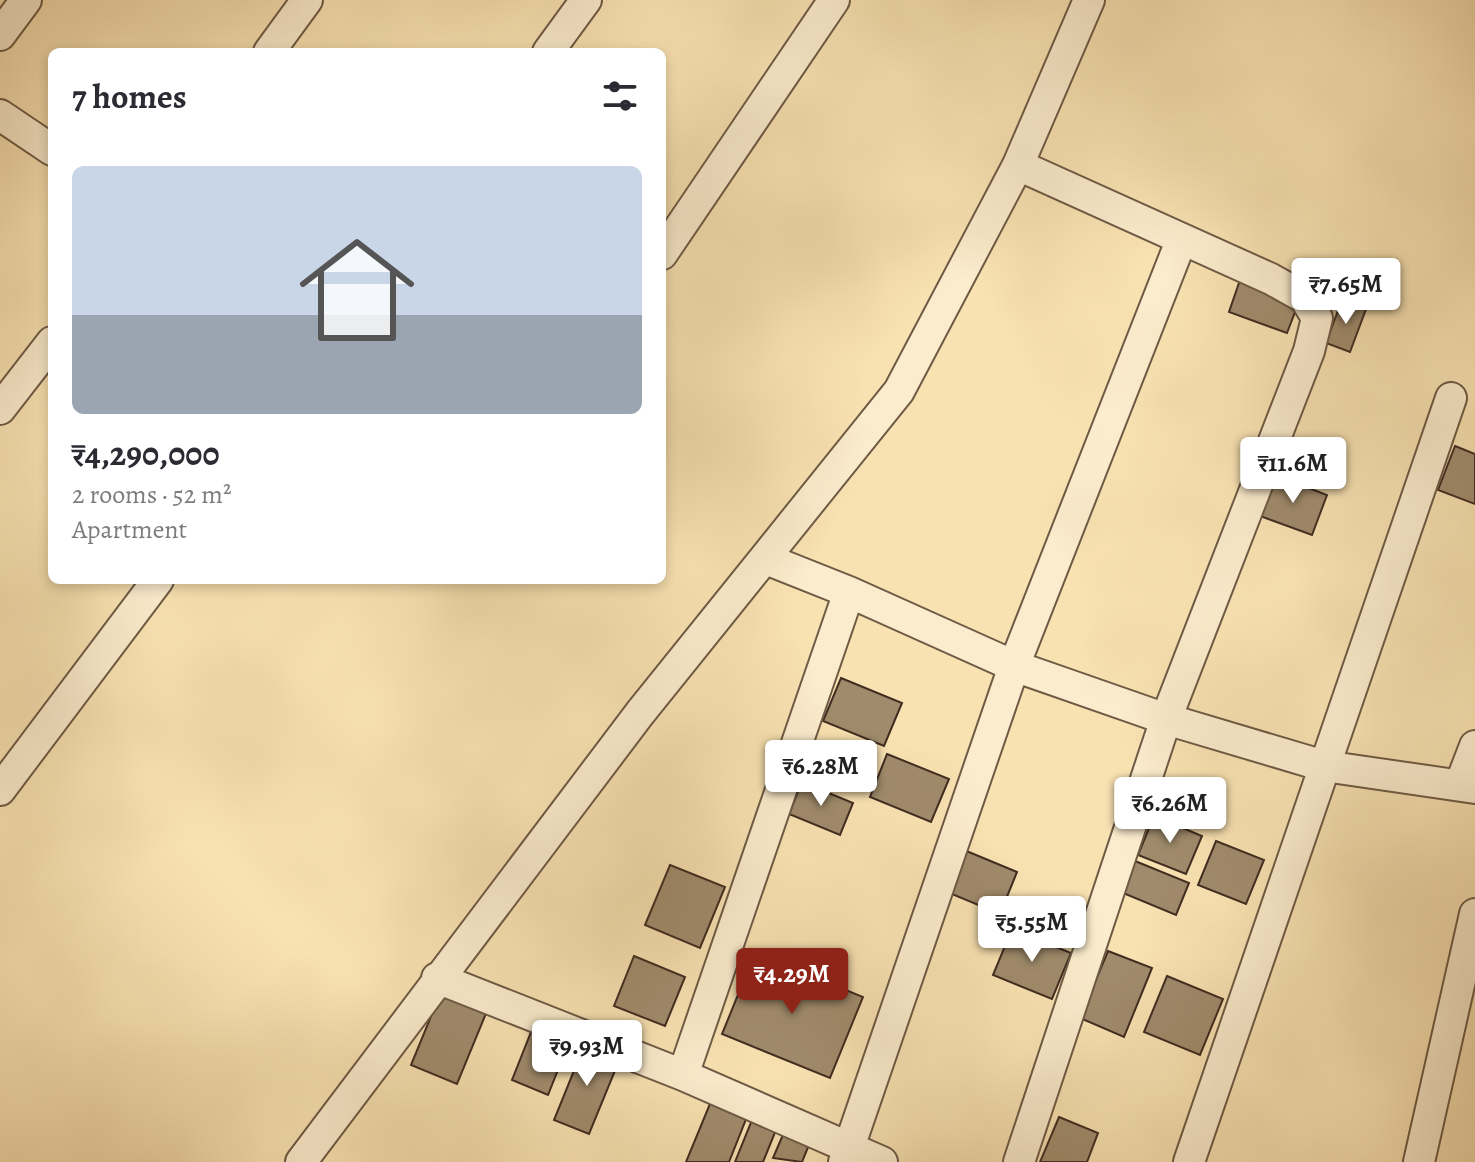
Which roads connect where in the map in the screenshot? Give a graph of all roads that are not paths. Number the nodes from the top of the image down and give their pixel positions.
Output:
1 (26, 0) edge
2 (307, 0) edge
3 (586, 0) edge
4 (834, 0) edge
5 (1089, 0) edge
6 (0, 35) edge
7 (272, 48) edge
8 (551, 48) edge
9 (0, 115) edge
10 (48, 147) edge
11 (1018, 165) junction
12 (1181, 241) junction
13 (666, 248) edge
14 (48, 347) edge
15 (1451, 398) dead end
16 (0, 409) edge
17 (766, 559) junction
18 (155, 584) edge
19 (849, 592) junction
20 (1014, 666) junction
21 (1166, 719) junction
22 (1475, 746) edge
23 (1324, 766) junction
24 (1467, 787) edge
25 (0, 790) edge
26 (1475, 914) edge
27 (437, 978) junction
28 (683, 1075) junction
29 (846, 1156) edge
30 (301, 1162) edge
31 (882, 1162) edge
32 (1019, 1162) edge
33 (1189, 1162) edge
34 (1419, 1162) edge

1 - 6 street
2 - 7 street
3 - 8 street
4 - 13 street
5 - 11 street
9 - 10 street
11 - 12 street
11 - 17 street
12 - 20 street
12 - 21 street
14 - 16 street
15 - 23 street
17 - 19 street
17 - 27 street
18 - 25 street
19 - 20 street
19 - 28 street
20 - 21 street
20 - 29 street
21 - 23 street
21 - 32 street
22 - 24 street
23 - 24 street
23 - 33 street
26 - 34 street
27 - 28 street
27 - 30 street
28 - 29 street
29 - 31 street

